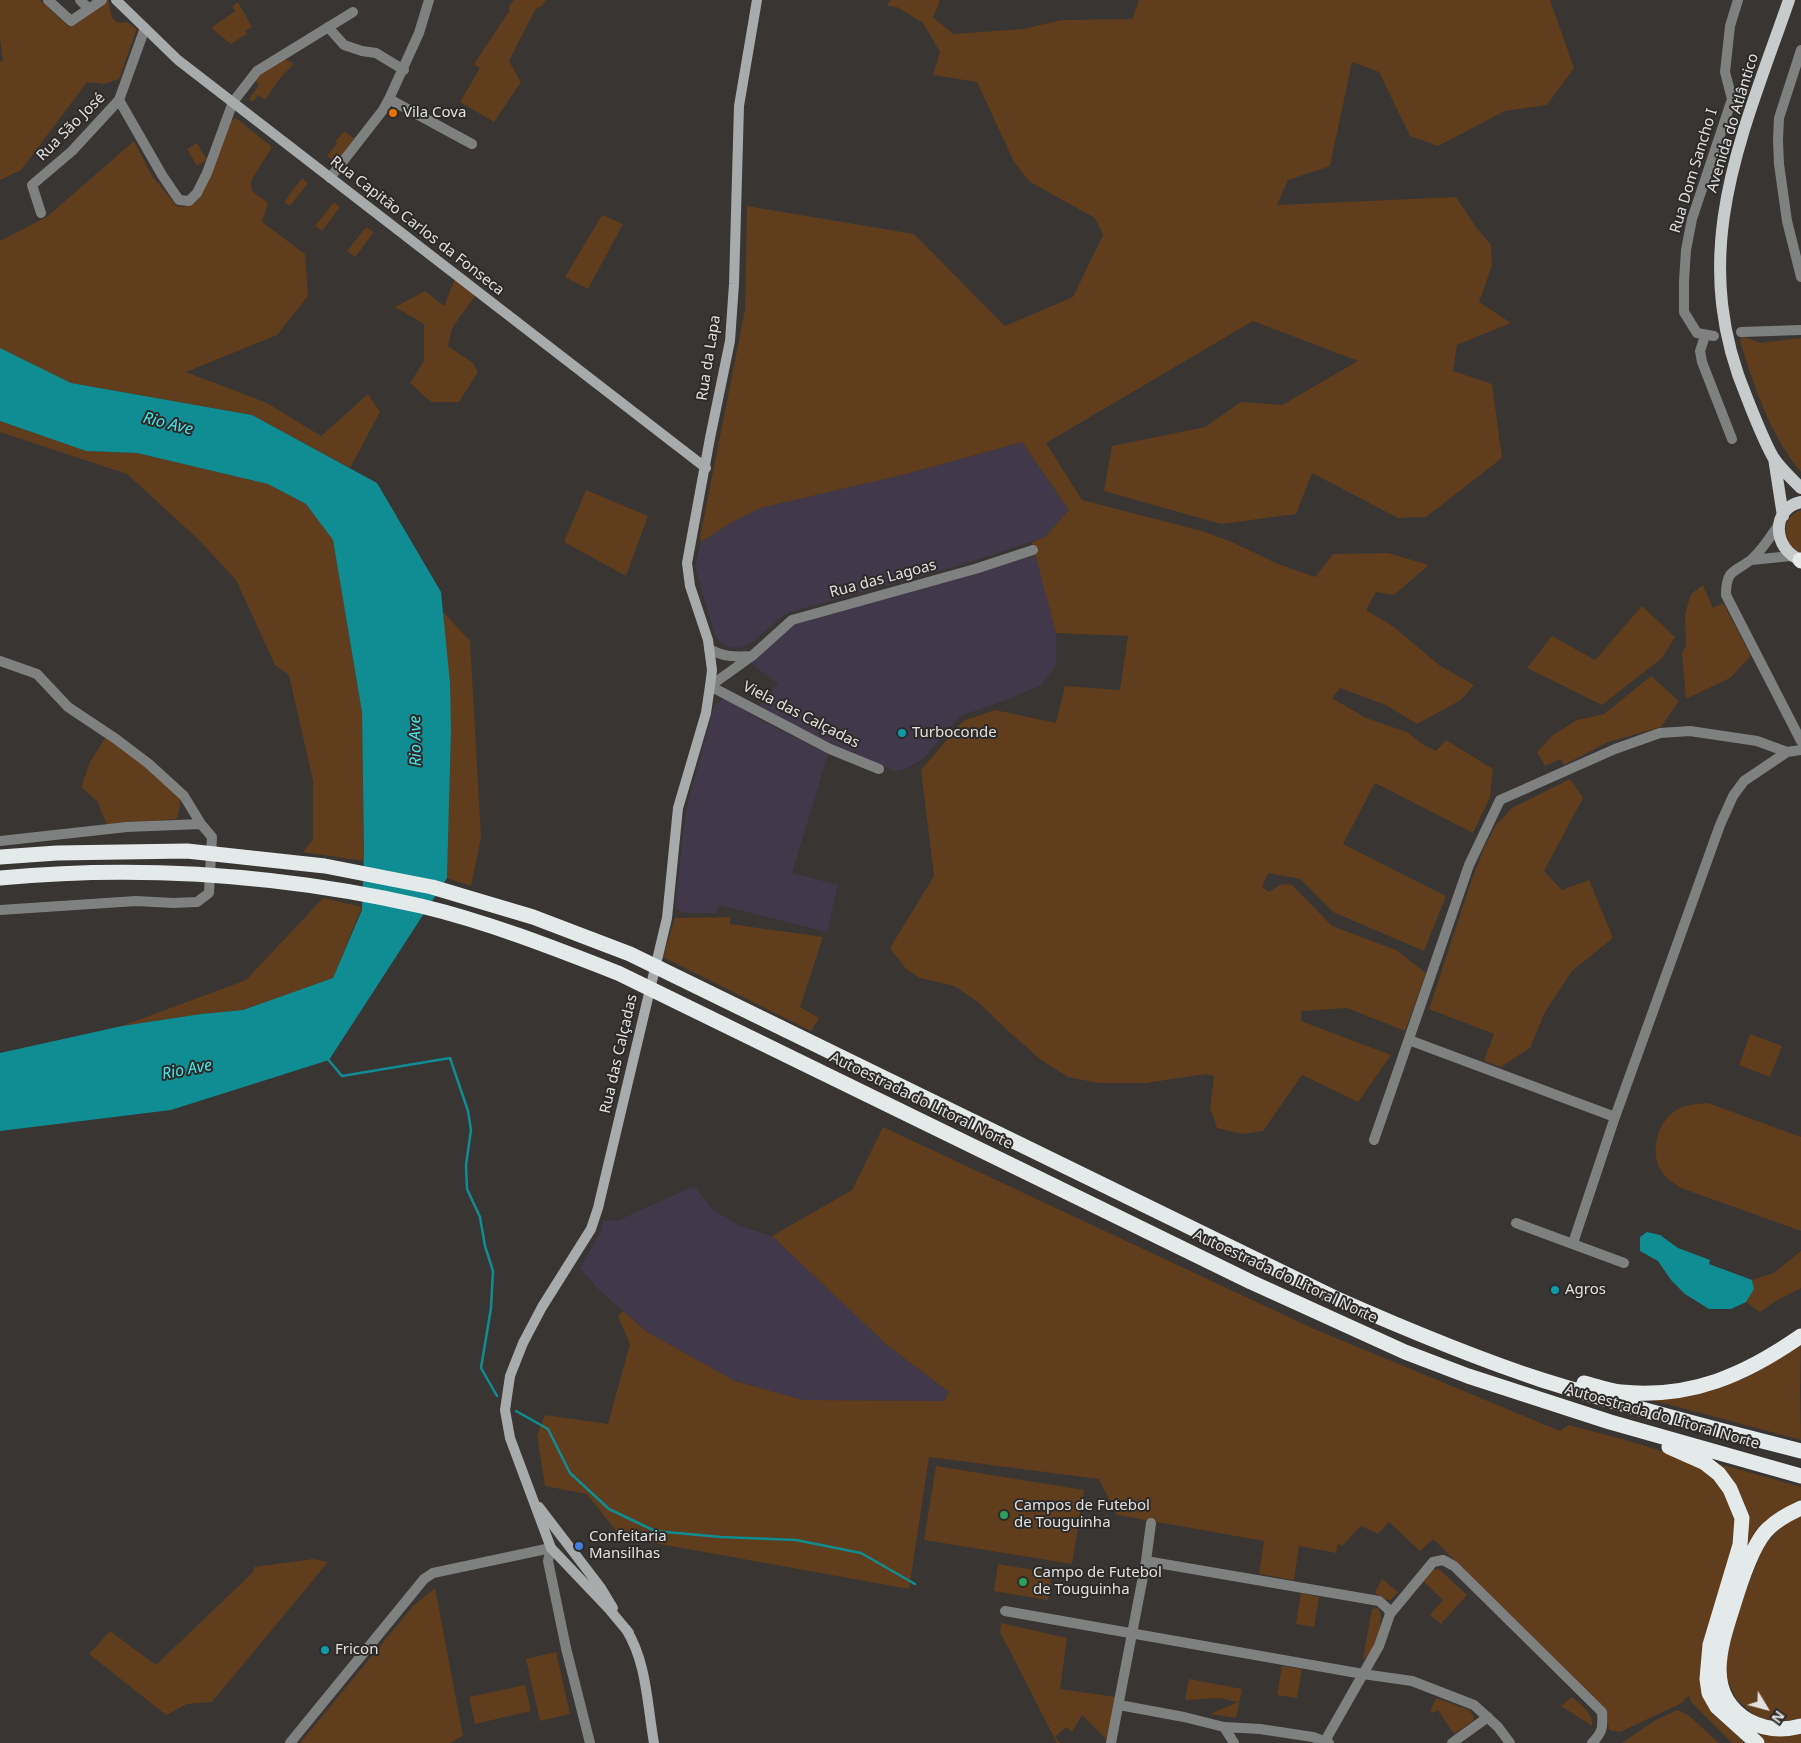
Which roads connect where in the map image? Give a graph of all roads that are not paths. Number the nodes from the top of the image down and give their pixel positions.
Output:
1 (48, 0) edge
2 (80, 0) edge
3 (102, 0) edge
4 (116, 0) edge
5 (430, 0) edge
6 (757, 0) edge
7 (1738, 0) edge
8 (1789, 0) edge
9 (89, 9) junction
10 (353, 12) dead end
11 (328, 27) junction
12 (145, 28) junction
13 (1801, 50) edge
14 (404, 70) junction
15 (118, 100) junction
16 (390, 100) junction
17 (233, 102) junction
18 (472, 144) dead end
19 (330, 178) junction
20 (41, 213) dead end
21 (1801, 278) edge
22 (1801, 330) edge
23 (1740, 332) dead end
24 (1732, 439) dead end
25 (1774, 458) junction
26 (706, 468) junction
27 (1801, 488) edge
28 (1801, 502) edge
29 (1781, 520) junction
30 (1033, 550) dead end
31 (1798, 559) edge
32 (1751, 560) junction
33 (709, 649) junction
34 (752, 656) junction
35 (0, 661) edge
36 (710, 686) junction
37 (1801, 741) edge
38 (1801, 750) edge
39 (1787, 752) junction
40 (879, 769) dead end
41 (200, 824) junction
42 (0, 830) edge
43 (0, 841) edge
44 (0, 857) edge
45 (0, 878) edge
46 (0, 910) edge
47 (1409, 1040) junction
48 (1615, 1116) junction
49 (1374, 1140) dead end
50 (1516, 1223) dead end
51 (1573, 1243) junction
52 (1624, 1263) dead end
53 (1801, 1336) edge
54 (1540, 1379) junction
55 (1610, 1422) junction
56 (1801, 1452) edge
57 (1801, 1476) edge
58 (532, 1498) junction
59 (1801, 1508) edge
60 (1151, 1523) dead end
61 (564, 1540) junction
62 (551, 1548) junction
63 (1146, 1561) junction
64 (1005, 1611) dead end
65 (1390, 1614) junction
66 (629, 1633) junction
67 (1131, 1633) junction
68 (1363, 1674) junction
69 (1119, 1705) junction
70 (1488, 1717) junction
71 (1224, 1726) junction
72 (1801, 1726) edge
73 (1327, 1742) edge
74 (290, 1743) edge
75 (590, 1743) edge
76 (654, 1743) edge
77 (1111, 1743) edge
78 (1234, 1743) edge
79 (1452, 1743) edge
80 (1510, 1743) edge
81 (1592, 1743) edge
82 (1757, 1743) edge

1 - 9 street
2 - 9 street
3 - 9 street
4 - 12 main road, Rua Capitão Carlos da Fonseca
5 - 14 street
6 - 26 main road, Rua da Lapa
7 - 24 street, Rua Dom Sancho I
8 - 25 main road, Avenida do Atlântico
10 - 11 street
11 - 14 street
11 - 17 street
12 - 15 street, Rua São José
12 - 17 main road, Rua Capitão Carlos da Fonseca
13 - 21 street
14 - 16 street
15 - 17 street
15 - 20 street, Rua São José
16 - 18 street
16 - 19 street
17 - 19 main road, Rua Capitão Carlos da Fonseca
19 - 26 main road, Rua Capitão Carlos da Fonseca
22 - 23 street
25 - 27 main road
25 - 29 main road
26 - 33 main road, Rua da Lapa
28 - 29 main road
29 - 31 main road
29 - 32 street
30 - 34 street, Rua das Lagoas
31 - 32 street
32 - 37 street
33 - 34 street
33 - 36 main road, Rua da Lapa
34 - 36 street, Rua das Lagoas
35 - 41 street
36 - 40 street, Viela das Calçadas
36 - 58 main road, Rua das Calçadas
38 - 39 street
39 - 47 street
39 - 48 street
41 - 43 street
41 - 46 street
42 - 43 street
44 - 54 highway, Autoestrada do Litoral Norte
45 - 55 highway, Autoestrada do Litoral Norte
47 - 48 street
47 - 49 street
48 - 51 street
50 - 51 street
51 - 52 street
53 - 54 highway
54 - 56 highway, Autoestrada do Litoral Norte
55 - 57 highway, Autoestrada do Litoral Norte
55 - 82 highway
58 - 61 main road
58 - 62 main road, Rua das Calçadas
59 - 72 highway
60 - 63 street
61 - 62 main road
61 - 66 main road
62 - 66 main road
62 - 74 street
62 - 75 street
63 - 65 street
63 - 67 street
64 - 67 street
65 - 68 street
65 - 81 street
66 - 76 main road
67 - 68 street
67 - 69 street
68 - 70 street
68 - 73 street
69 - 71 street
69 - 77 street
70 - 79 street
70 - 80 street
71 - 73 street
71 - 78 street

